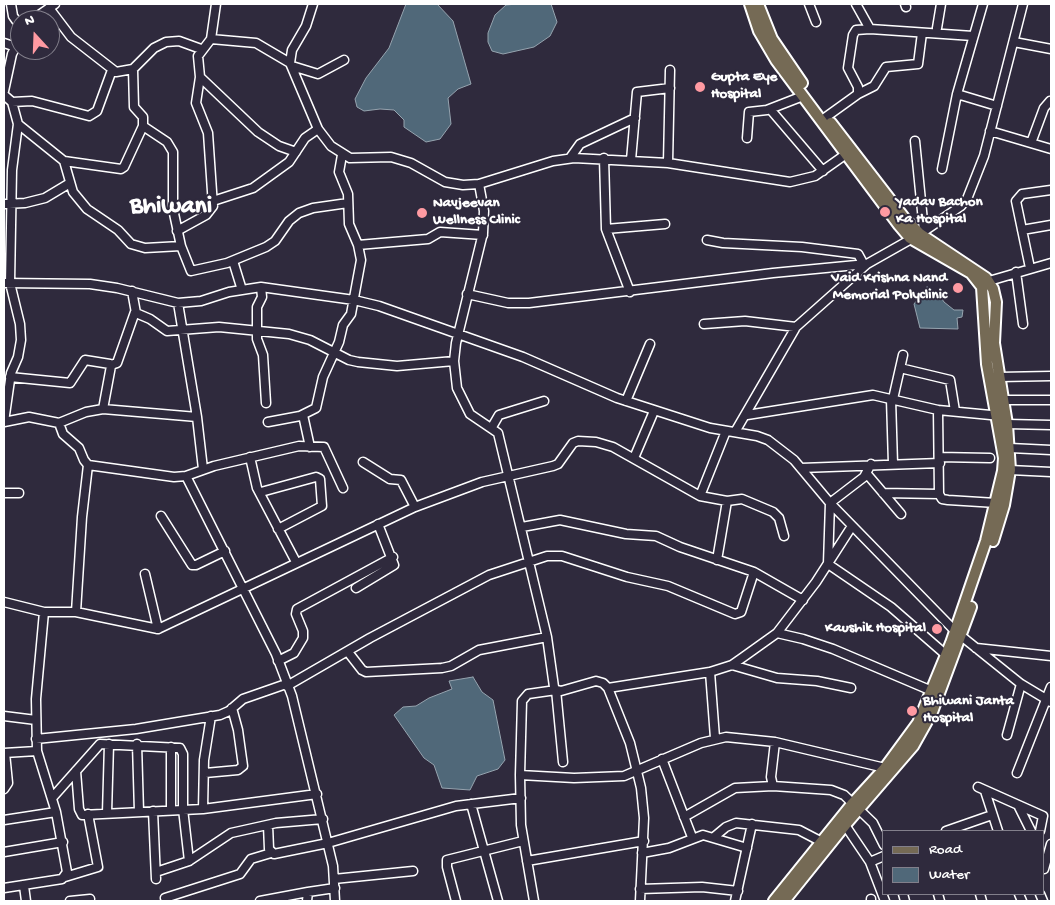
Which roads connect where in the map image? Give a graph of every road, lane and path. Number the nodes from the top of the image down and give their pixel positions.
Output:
1 (216, 4) edge
2 (313, 4) edge
3 (750, 4) edge
4 (758, 4) edge
5 (809, 4) edge
6 (856, 4) edge
7 (941, 4) edge
8 (983, 4) edge
9 (1023, 4) edge
10 (52, 6) edge
11 (816, 22) dead end
12 (937, 28) dead end
13 (870, 29) junction
14 (922, 33) junction
15 (973, 36) junction
16 (211, 38) junction
17 (1014, 42) junction
18 (201, 49) junction
19 (1051, 49) edge
20 (12, 60) edge
21 (344, 60) dead end
22 (291, 64) junction
23 (112, 70) junction
24 (133, 70) junction
25 (670, 70) dead end
26 (200, 77) junction
27 (670, 88) junction
28 (4, 91) edge
29 (858, 94) junction
30 (957, 94) junction
31 (4, 95) edge
32 (803, 96) junction
33 (1051, 99) edge
34 (12, 102) junction
35 (997, 106) junction
36 (770, 109) junction
37 (635, 118) junction
38 (826, 118) junction
39 (18, 124) junction
40 (143, 126) junction
41 (318, 129) junction
42 (990, 131) junction
43 (747, 138) dead end
44 (916, 141) dead end
45 (1031, 143) junction
46 (1051, 149) edge
47 (296, 152) junction
48 (849, 152) junction
49 (342, 155) junction
50 (570, 158) junction
51 (604, 158) junction
52 (632, 160) junction
53 (64, 161) junction
54 (668, 163) junction
55 (942, 169) dead end
56 (823, 172) junction
57 (70, 183) junction
58 (479, 184) junction
59 (1051, 190) edge
60 (213, 201) junction
61 (348, 203) junction
62 (7, 204) edge
63 (665, 224) dead end
64 (1051, 225) edge
65 (606, 229) junction
66 (1022, 230) junction
67 (178, 231) junction
68 (922, 232) junction
69 (483, 235) junction
70 (910, 238) junction
71 (707, 240) dead end
72 (358, 245) junction
73 (181, 246) junction
74 (233, 261) junction
75 (1051, 263) edge
76 (865, 264) junction
77 (1030, 268) junction
78 (1016, 272) junction
79 (989, 281) junction
80 (7, 283) edge
81 (261, 288) junction
82 (242, 290) junction
83 (132, 291) junction
84 (630, 292) junction
85 (467, 294) junction
86 (354, 300) junction
87 (178, 303) junction
88 (135, 312) junction
89 (704, 324) dead end
90 (1023, 324) dead end
91 (796, 327) junction
92 (258, 330) junction
93 (182, 331) junction
94 (458, 334) junction
95 (650, 344) dead end
96 (334, 352) junction
97 (903, 355) dead end
98 (454, 362) junction
99 (111, 365) junction
100 (900, 368) junction
101 (8, 374) edge
102 (1051, 376) edge
103 (999, 377) junction
104 (892, 399) junction
105 (1002, 400) junction
106 (1051, 400) edge
107 (544, 401) dead end
108 (626, 401) junction
109 (266, 403) dead end
110 (103, 409) junction
111 (938, 410) junction
112 (654, 411) junction
113 (955, 411) junction
114 (303, 415) junction
115 (747, 415) junction
116 (197, 417) junction
117 (1003, 419) junction
118 (4, 422) edge
119 (268, 422) dead end
120 (59, 423) junction
121 (1051, 425) edge
122 (492, 427) junction
123 (726, 431) junction
124 (735, 432) junction
125 (310, 446) junction
126 (1010, 448) junction
127 (1051, 450) edge
128 (250, 458) junction
129 (634, 458) junction
130 (990, 458) dead end
131 (939, 460) junction
132 (363, 462) dead end
133 (871, 464) junction
134 (892, 464) junction
135 (88, 465) junction
136 (801, 468) junction
137 (203, 469) junction
138 (1010, 470) junction
139 (1051, 472) edge
140 (867, 474) junction
141 (508, 475) junction
142 (186, 476) junction
143 (343, 488) dead end
144 (19, 492) dead end
145 (261, 492) junction
146 (4, 493) edge
147 (883, 493) junction
148 (939, 494) junction
149 (700, 496) junction
150 (727, 501) junction
151 (830, 503) junction
152 (996, 503) junction
153 (414, 507) junction
154 (901, 514) dead end
155 (161, 516) dead end
156 (378, 524) junction
157 (852, 526) junction
158 (522, 527) junction
159 (278, 529) junction
160 (784, 536) dead end
161 (225, 551) junction
162 (393, 557) junction
163 (717, 560) junction
164 (529, 561) junction
165 (296, 562) junction
166 (828, 564) junction
167 (754, 572) junction
168 (145, 574) dead end
169 (356, 588) dead end
170 (244, 589) junction
171 (803, 600) junction
172 (4, 602) edge
173 (44, 612) junction
174 (76, 612) junction
175 (158, 629) junction
176 (777, 633) junction
177 (958, 634) junction
178 (547, 637) junction
179 (974, 648) junction
180 (348, 652) junction
181 (945, 654) junction
182 (1051, 654) edge
183 (278, 661) junction
184 (732, 665) junction
185 (710, 672) junction
186 (1021, 684) junction
187 (287, 685) junction
188 (1051, 686) edge
189 (608, 688) junction
190 (851, 688) dead end
191 (556, 690) junction
192 (932, 691) junction
193 (1049, 700) edge
194 (232, 708) junction
195 (4, 716) edge
196 (211, 716) junction
197 (36, 720) junction
198 (1006, 735) dead end
199 (715, 738) junction
200 (36, 739) junction
201 (775, 742) junction
202 (108, 744) junction
203 (137, 744) junction
204 (171, 747) junction
205 (37, 751) junction
206 (4, 753) edge
207 (662, 760) junction
208 (563, 762) dead end
209 (885, 768) junction
210 (76, 771) junction
211 (638, 772) junction
212 (205, 773) junction
213 (1017, 773) dead end
214 (520, 775) junction
215 (773, 786) junction
216 (4, 789) edge
217 (317, 794) junction
218 (52, 798) junction
219 (520, 798) junction
220 (471, 804) junction
221 (1018, 806) junction
222 (856, 807) junction
223 (183, 809) junction
224 (203, 809) junction
225 (171, 810) junction
226 (153, 811) junction
227 (56, 812) junction
228 (140, 812) junction
229 (107, 813) junction
230 (88, 814) junction
231 (992, 815) junction
232 (684, 817) junction
233 (322, 818) junction
234 (4, 820) edge
235 (752, 824) junction
236 (268, 825) junction
237 (846, 825) junction
238 (954, 830) edge
239 (998, 830) edge
240 (1030, 830) edge
241 (1040, 830) edge
242 (714, 836) junction
243 (692, 837) junction
244 (882, 840) edge
245 (523, 841) junction
246 (644, 841) junction
247 (63, 842) junction
248 (822, 842) junction
249 (328, 843) junction
250 (747, 848) junction
251 (484, 851) junction
252 (1049, 851) edge
253 (4, 852) edge
254 (271, 852) junction
255 (642, 853) junction
256 (882, 857) edge
257 (527, 861) junction
258 (189, 862) junction
259 (870, 862) junction
260 (1045, 866) edge
261 (413, 871) dead end
262 (65, 877) junction
263 (334, 879) junction
264 (24, 886) junction
265 (4, 888) edge
266 (334, 888) junction
267 (640, 890) junction
268 (738, 891) junction
269 (308, 892) junction
270 (882, 893) edge
271 (165, 898) dead end
272 (90, 899) dead end
273 (26, 901) edge
274 (70, 901) edge
275 (260, 901) edge
276 (307, 901) edge
277 (335, 901) edge
278 (456, 901) edge
279 (498, 901) edge
280 (534, 901) edge
281 (640, 901) edge
282 (735, 901) edge
283 (774, 901) edge
284 (784, 901) edge

1 - 16 street
2 - 22 street
3 - 32 main road
4 - 38 main road
5 - 11 street
6 - 13 street
7 - 12 street
8 - 15 street
9 - 17 street
10 - 23 street
13 - 14 street
13 - 29 street
14 - 15 street
14 - 29 street
15 - 30 street
16 - 18 street
16 - 22 street
17 - 19 street
17 - 35 street
18 - 24 street
18 - 26 street
20 - 28 street
21 - 22 street
22 - 41 street
23 - 24 street
23 - 34 street
24 - 40 street
25 - 27 street
26 - 47 street
26 - 60 street
27 - 37 street
27 - 54 street
29 - 38 street
30 - 35 street
30 - 55 street
31 - 34 street
32 - 36 street
32 - 48 main road
33 - 45 street
34 - 39 street
35 - 42 street
36 - 43 street
36 - 56 street
37 - 50 street
37 - 52 street
38 - 48 main road
39 - 53 street
39 - 62 street
40 - 53 street
40 - 67 street
41 - 47 street
41 - 49 street
42 - 45 street
42 - 68 street
44 - 68 street
45 - 46 street
47 - 60 street
48 - 56 street
48 - 68 main road
48 - 70 main road
49 - 58 street
49 - 61 street
50 - 51 street
50 - 58 street
51 - 52 street
51 - 65 street
52 - 54 street
53 - 57 street
54 - 56 street
57 - 62 street
57 - 73 street
58 - 69 street
59 - 66 street
60 - 67 street
61 - 72 street
61 - 74 street
62 - 80 street
63 - 65 street
64 - 66 street
65 - 84 street
66 - 77 street
67 - 73 street
68 - 70 street
68 - 79 main road
69 - 72 street
69 - 85 street
70 - 76 street
70 - 117 main road
71 - 76 street
72 - 86 street
73 - 74 street
74 - 82 street
75 - 77 street
76 - 84 street
76 - 91 street
77 - 78 street
78 - 79 street
78 - 90 street
79 - 103 main road
80 - 83 street
80 - 101 street
81 - 82 street
81 - 86 street
81 - 92 street
82 - 87 street
83 - 87 street
83 - 88 street
84 - 85 street
85 - 94 street
86 - 94 street
86 - 96 street
87 - 93 street
88 - 93 street
88 - 99 street
89 - 91 street
91 - 115 street
92 - 93 street
92 - 96 street
92 - 109 street
93 - 116 street
94 - 98 street
94 - 108 street
95 - 108 street
96 - 98 street
96 - 114 street
97 - 100 street
98 - 122 street
99 - 101 street
99 - 110 street
100 - 104 street
100 - 113 street
101 - 118 street
102 - 103 street
103 - 105 main road
104 - 111 street
104 - 115 street
104 - 134 street
105 - 106 street
105 - 117 main road
107 - 122 street
108 - 112 street
110 - 116 street
110 - 120 street
111 - 113 street
111 - 131 street
112 - 123 street
112 - 129 street
113 - 117 street
114 - 119 street
114 - 125 street
115 - 124 street
116 - 137 street
117 - 121 street
117 - 126 main road
117 - 152 main road
118 - 120 street
120 - 135 street
122 - 141 street
123 - 124 street
123 - 149 street
124 - 136 street
125 - 128 street
125 - 143 street
126 - 127 street
126 - 138 main road
128 - 137 street
128 - 145 street
129 - 141 street
129 - 149 street
130 - 131 street
131 - 134 street
131 - 148 street
132 - 153 street
133 - 134 street
133 - 136 street
133 - 140 street
135 - 142 street
135 - 174 street
136 - 151 street
137 - 142 street
138 - 139 street
138 - 177 main road
140 - 147 street
140 - 151 street
141 - 153 street
141 - 158 street
142 - 161 street
144 - 146 street
145 - 159 street
145 - 159 street
147 - 148 street
147 - 154 street
148 - 152 street
149 - 150 street
150 - 160 street
150 - 163 street
151 - 157 street
151 - 166 street
152 - 177 main road
153 - 156 street
155 - 161 street
156 - 162 street
156 - 165 street
157 - 166 street
157 - 177 street
158 - 163 street
158 - 164 street
159 - 165 street
161 - 170 street
162 - 169 street
162 - 183 street
163 - 167 street
164 - 167 street
164 - 178 street
164 - 180 street
165 - 170 street
166 - 171 street
166 - 181 street
167 - 171 street
168 - 175 street
170 - 175 street
170 - 183 street
171 - 176 street
172 - 173 street
173 - 174 street
173 - 197 street
174 - 175 street
176 - 184 street
176 - 192 street
177 - 179 street
177 - 181 main road
177 - 222 main road
178 - 180 street
178 - 191 street
179 - 182 street
179 - 186 street
180 - 187 street
181 - 192 main road
183 - 187 street
184 - 185 street
184 - 190 street
185 - 189 street
185 - 199 street
186 - 193 street
186 - 198 street
187 - 194 street
187 - 217 street
188 - 193 street
189 - 191 street
189 - 211 street
191 - 208 street
191 - 214 street
192 - 209 main road
193 - 213 street
194 - 196 street
194 - 212 street
195 - 197 street
196 - 200 street
196 - 212 street
197 - 200 street
199 - 201 street
199 - 207 street
200 - 205 street
201 - 209 street
201 - 215 street
202 - 203 street
202 - 210 street
202 - 229 street
203 - 204 street
203 - 228 street
204 - 223 street
204 - 225 street
205 - 206 street
205 - 218 street
206 - 216 street
207 - 211 street
207 - 232 street
209 - 222 main road
210 - 218 street
210 - 230 street
211 - 214 street
211 - 246 street
212 - 224 street
214 - 219 street
215 - 222 street
215 - 232 street
217 - 224 street
217 - 233 street
218 - 227 street
219 - 220 street
219 - 245 street
220 - 249 street
220 - 251 street
221 - 231 street
221 - 240 street
221 - 241 street
222 - 237 main road
222 - 244 street
222 - 248 main road
223 - 224 street
223 - 225 street
223 - 258 street
225 - 226 street
226 - 228 street
226 - 258 street
227 - 234 street
227 - 247 street
228 - 229 street
229 - 230 street
230 - 262 street
231 - 238 street
231 - 239 street
232 - 243 street
233 - 236 street
233 - 249 street
235 - 242 street
235 - 248 street
235 - 250 street
236 - 254 street
236 - 258 street
237 - 259 street
237 - 284 main road
242 - 243 street
242 - 250 street
243 - 255 street
245 - 251 street
245 - 257 street
246 - 255 street
246 - 257 street
247 - 253 street
247 - 262 street
248 - 283 main road
249 - 254 street
249 - 263 street
250 - 268 street
251 - 278 street
251 - 279 street
252 - 260 street
254 - 271 street
255 - 267 street
256 - 259 street
257 - 280 street
259 - 270 street
261 - 263 street
262 - 264 street
263 - 266 street
264 - 265 street
264 - 273 street
266 - 269 street
266 - 277 street
267 - 268 street
267 - 281 street
268 - 282 street
269 - 275 street
269 - 276 street
272 - 274 street

